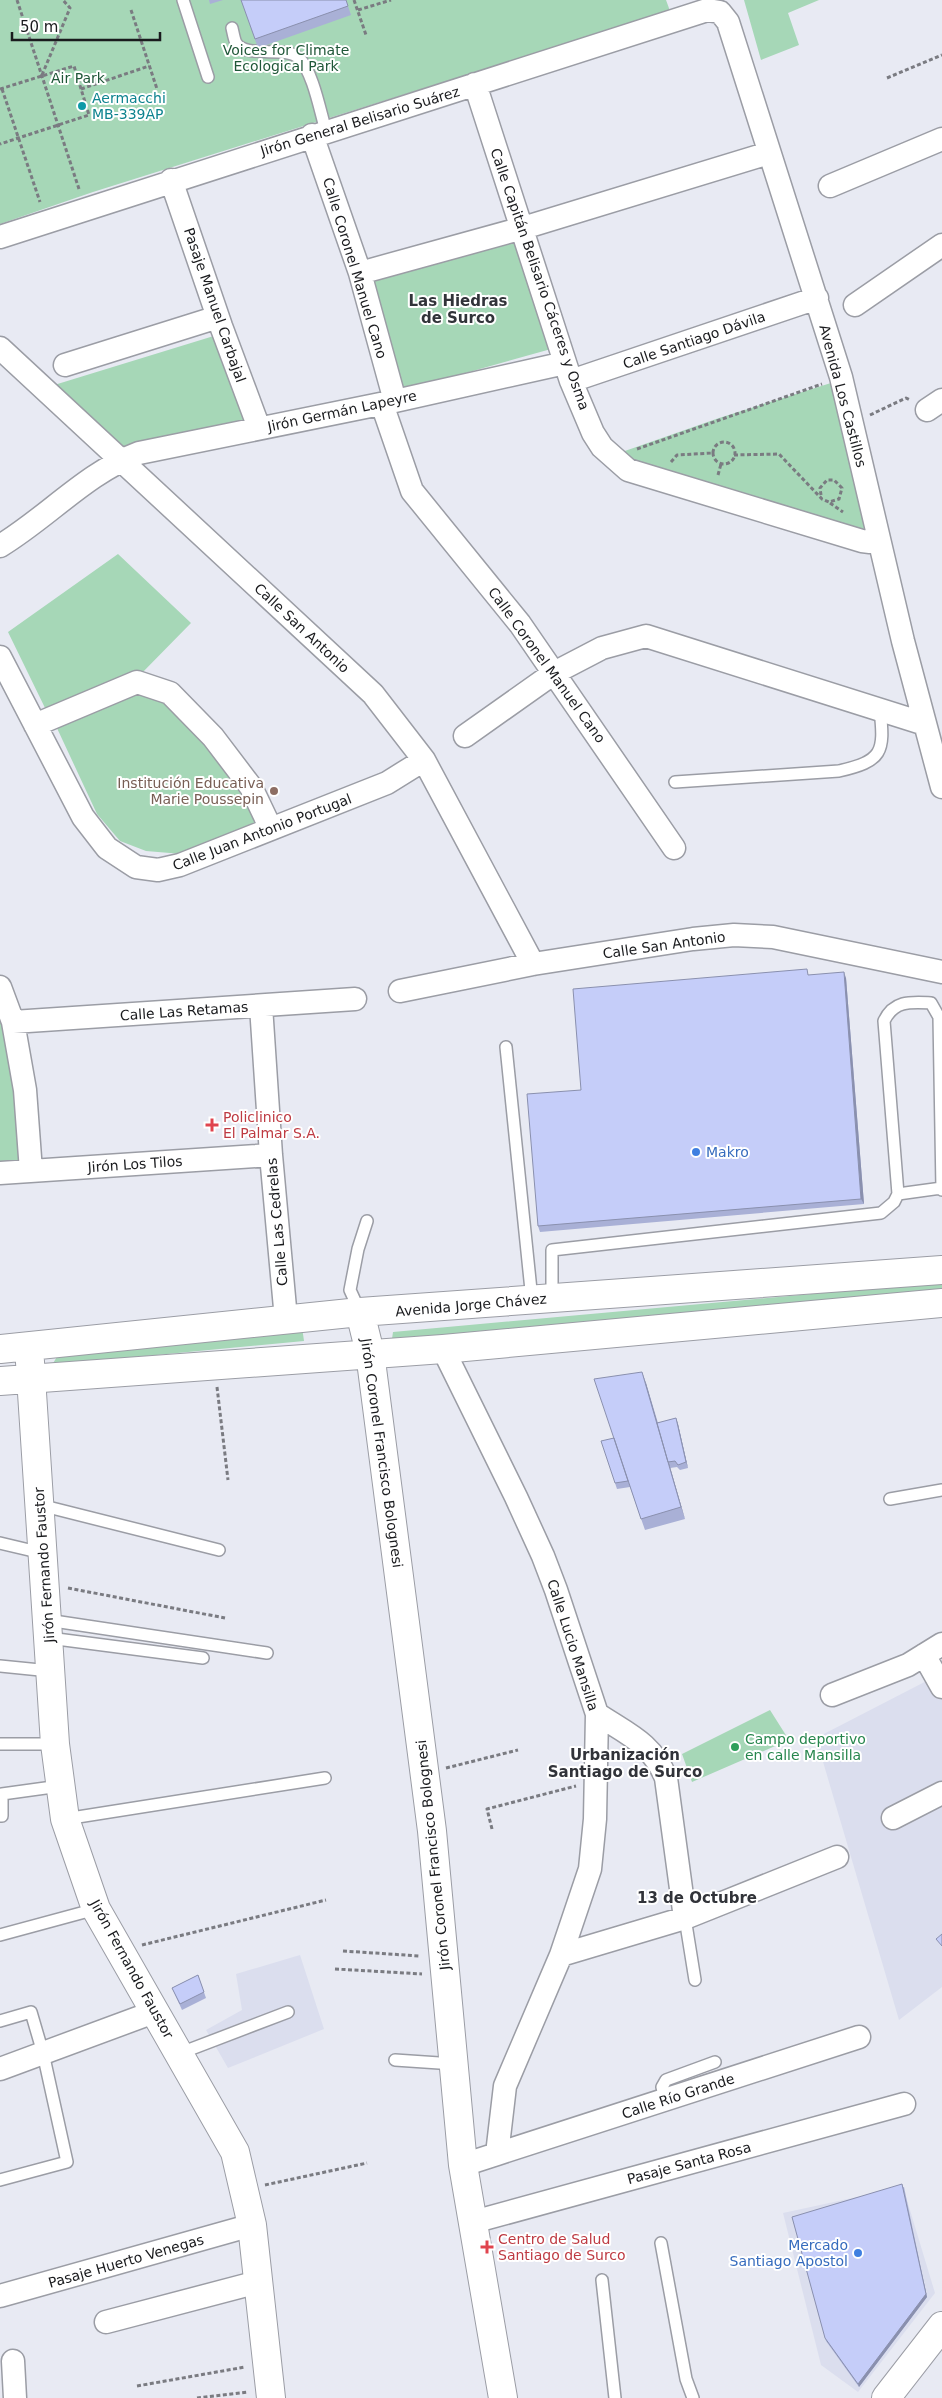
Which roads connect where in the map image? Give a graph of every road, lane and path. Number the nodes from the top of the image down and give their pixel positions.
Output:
1 (17, 0) edge
2 (63, 0) edge
3 (183, 0) edge
4 (354, 0) edge
5 (390, 0) edge
6 (720, 6) edge
7 (131, 10) dead end
8 (358, 10) junction
9 (232, 28) dead end
10 (366, 35) dead end
11 (942, 54) edge
12 (149, 66) junction
13 (42, 76) junction
14 (208, 77) dead end
15 (887, 78) dead end
16 (475, 84) junction
17 (1, 89) edge
18 (81, 89) junction
19 (157, 89) dead end
20 (58, 125) junction
21 (319, 133) junction
22 (18, 138) junction
23 (942, 139) edge
24 (0, 144) edge
25 (769, 153) junction
26 (171, 180) junction
27 (830, 186) dead end
28 (86, 209) junction
29 (46, 222) junction
30 (523, 228) junction
31 (0, 236) edge
32 (942, 245) edge
33 (360, 273) junction
34 (817, 298) junction
35 (855, 305) dead end
36 (218, 317) junction
37 (4, 358) edge
38 (65, 365) dead end
39 (568, 372) junction
40 (841, 377) junction
41 (388, 402) junction
42 (935, 405) edge
43 (852, 424) junction
44 (259, 428) junction
45 (713, 453) junction
46 (734, 455) junction
47 (612, 458) junction
48 (120, 460) junction
49 (664, 470) dead end
50 (821, 496) junction
51 (878, 540) junction
52 (0, 546) edge
53 (0, 657) edge
54 (554, 673) junction
55 (880, 710) junction
56 (925, 724) junction
57 (35, 725) junction
58 (465, 736) dead end
59 (424, 760) junction
60 (675, 782) dead end
61 (942, 788) edge
62 (271, 829) junction
63 (674, 848) dead end
64 (533, 964) junction
65 (942, 972) edge
66 (0, 987) edge
67 (400, 991) dead end
68 (354, 999) dead end
69 (261, 1006) junction
70 (13, 1022) junction
71 (506, 1047) dead end
72 (271, 1155) junction
73 (32, 1171) junction
74 (0, 1173) edge
75 (942, 1189) edge
76 (898, 1194) junction
77 (367, 1221) dead end
78 (942, 1270) edge
79 (542, 1299) junction
80 (942, 1303) edge
81 (360, 1312) junction
82 (286, 1319) junction
83 (29, 1346) junction
84 (0, 1349) edge
85 (443, 1349) junction
86 (370, 1353) junction
87 (214, 1364) junction
88 (32, 1378) junction
89 (0, 1381) edge
90 (228, 1480) dead end
91 (942, 1490) edge
92 (890, 1499) dead end
93 (40, 1505) junction
94 (0, 1543) edge
95 (219, 1550) dead end
96 (44, 1554) junction
97 (45, 1584) junction
98 (225, 1618) dead end
99 (48, 1629) junction
100 (933, 1650) edge
101 (267, 1653) dead end
102 (203, 1658) dead end
103 (0, 1666) edge
104 (50, 1671) junction
105 (942, 1687) edge
106 (832, 1695) dead end
107 (597, 1714) junction
108 (0, 1744) edge
109 (55, 1744) junction
110 (518, 1750) dead end
111 (425, 1773) junction
112 (325, 1778) dead end
113 (596, 1781) junction
114 (60, 1786) junction
115 (942, 1793) edge
116 (0, 1816) edge
117 (893, 1818) dead end
118 (65, 1819) junction
119 (492, 1829) dead end
120 (837, 1857) dead end
121 (326, 1900) dead end
122 (96, 1909) junction
123 (685, 1918) junction
124 (0, 1935) edge
125 (119, 1950) junction
126 (343, 1951) dead end
127 (561, 1955) junction
128 (445, 1967) junction
129 (335, 1969) dead end
130 (695, 1980) dead end
131 (154, 2012) junction
132 (288, 2012) dead end
133 (0, 2022) edge
134 (859, 2037) dead end
135 (43, 2053) junction
136 (178, 2054) junction
137 (395, 2060) dead end
138 (715, 2062) dead end
139 (454, 2064) junction
140 (0, 2069) edge
141 (665, 2100) junction
142 (904, 2104) dead end
143 (497, 2154) junction
144 (367, 2163) dead end
145 (464, 2165) junction
146 (0, 2180) edge
147 (244, 2189) junction
148 (473, 2222) junction
149 (252, 2225) junction
150 (661, 2242) dead end
151 (602, 2280) dead end
152 (258, 2282) junction
153 (0, 2296) edge
154 (106, 2322) dead end
155 (942, 2326) edge
156 (13, 2361) dead end
157 (270, 2384) edge
158 (137, 2386) dead end
159 (15, 2398) edge
160 (197, 2398) edge
161 (503, 2398) edge
162 (615, 2398) edge
163 (693, 2398) edge
164 (886, 2398) edge

1 - 13 path
2 - 13 path
3 - 14 lane
4 - 8 path
5 - 8 path
6 - 16 street, Jirón General Belisario Suárez
6 - 25 street, Avenida Los Castillos
7 - 12 path
8 - 10 path
9 - 21 lane
11 - 15 path
12 - 18 path
12 - 19 path
13 - 17 path
13 - 18 path
13 - 20 path
16 - 21 street, Jirón General Belisario Suárez
16 - 30 street, Calle Capitán Belisario Cáceres y Osma
17 - 22 path
18 - 20 path
20 - 22 path
20 - 28 path
21 - 26 street, Jirón General Belisario Suárez
21 - 33 street, Calle Coronel Manuel Cano
22 - 24 path
22 - 29 path
23 - 27 street
25 - 30 street
25 - 34 street, Avenida Los Castillos
26 - 28 street, Jirón General Belisario Suárez
26 - 36 street, Pasaje Manuel Carbajal
28 - 29 street, Jirón General Belisario Suárez
29 - 31 street, Jirón General Belisario Suárez
30 - 33 street
30 - 39 street, Calle Capitán Belisario Cáceres y Osma
32 - 35 street
33 - 41 street, Calle Coronel Manuel Cano
34 - 39 street, Calle Santiago Dávila
34 - 40 street, Avenida Los Castillos
36 - 38 street
36 - 44 street, Pasaje Manuel Carbajal
37 - 48 street, Calle San Antonio
39 - 41 street, Jirón Germán Lapeyre
39 - 47 street, Calle Capitán Belisario Cáceres y Osma
40 - 43 street, Avenida Los Castillos
40 - 47 path
41 - 44 street, Jirón Germán Lapeyre
41 - 54 street, Calle Coronel Manuel Cano
42 - 43 path
43 - 51 street, Avenida Los Castillos
44 - 48 street, Jirón Germán Lapeyre
45 - 46 path
45 - 46 path
45 - 49 path
46 - 50 path
47 - 51 street, Calle Capitán Belisario Cáceres y Osma
48 - 52 street, Jirón Germán Lapeyre
48 - 59 street, Calle San Antonio
50 - 50 path
51 - 56 street, Avenida Los Castillos
53 - 57 street, Calle Juan Antonio Portugal
54 - 55 street
54 - 58 street
54 - 63 street, Calle Coronel Manuel Cano
55 - 56 street
55 - 60 lane
56 - 61 street, Avenida Los Castillos
57 - 62 street
57 - 62 street, Calle Juan Antonio Portugal
59 - 62 street, Calle Juan Antonio Portugal
59 - 64 street, Calle San Antonio
64 - 65 street, Calle San Antonio
64 - 67 street, Calle San Antonio
66 - 70 street
68 - 69 street, Calle Las Retamas
69 - 70 street, Calle Las Retamas
69 - 72 street, Calle Las Cedrelas
70 - 73 street
71 - 79 lane
72 - 73 street, Jirón Los Tilos
72 - 82 street, Calle Las Cedrelas
73 - 74 street, Jirón Los Tilos
75 - 76 lane
75 - 76 lane
76 - 79 lane
77 - 81 lane
78 - 79 street, Avenida Jorge Chávez
79 - 81 street, Avenida Jorge Chávez
80 - 85 street
81 - 82 street, Avenida Jorge Chávez
81 - 86 street, Jirón Coronel Francisco Bolognesi
82 - 83 street, Avenida Jorge Chávez
83 - 84 street, Avenida Jorge Chávez
83 - 88 street, Jirón Fernando Faustor
85 - 86 street
85 - 107 street, Calle Lucio Mansilla
86 - 87 street
86 - 111 street, Jirón Coronel Francisco Bolognesi
87 - 88 street
87 - 90 path
88 - 89 street
88 - 93 street, Jirón Fernando Faustor
91 - 92 lane
93 - 95 lane
93 - 96 street, Jirón Fernando Faustor
94 - 96 lane
96 - 97 street, Jirón Fernando Faustor
97 - 98 path
97 - 99 street, Jirón Fernando Faustor
99 - 101 lane
99 - 102 lane
99 - 104 street, Jirón Fernando Faustor
100 - 105 street
100 - 106 street
103 - 104 lane
104 - 109 street, Jirón Fernando Faustor
107 - 113 street, Calle Lucio Mansilla
107 - 123 street
108 - 109 lane
109 - 114 street, Jirón Fernando Faustor
110 - 111 path
111 - 128 street, Jirón Coronel Francisco Bolognesi
112 - 118 lane
113 - 119 path
113 - 127 street, Calle Lucio Mansilla
114 - 116 lane
114 - 118 street, Jirón Fernando Faustor
115 - 117 street
118 - 122 street, Jirón Fernando Faustor
120 - 123 street
121 - 125 path
122 - 124 lane
122 - 125 street, Jirón Fernando Faustor
123 - 127 street
123 - 130 lane
125 - 131 street, Jirón Fernando Faustor
126 - 128 path
127 - 143 street, Calle Lucio Mansilla
128 - 129 path
128 - 139 street, Jirón Coronel Francisco Bolognesi
131 - 135 street
131 - 136 street, Jirón Fernando Faustor
132 - 136 lane
133 - 135 lane
134 - 141 street, Calle Río Grande
135 - 140 street
135 - 146 lane
136 - 147 street, Jirón Fernando Faustor
137 - 139 lane
138 - 141 lane
139 - 145 street, Jirón Coronel Francisco Bolognesi
141 - 143 street, Calle Río Grande
142 - 148 street, Pasaje Santa Rosa
143 - 145 street
144 - 147 path
145 - 148 street, Jirón Coronel Francisco Bolognesi
147 - 149 street, Jirón Fernando Faustor
148 - 161 street, Jirón Coronel Francisco Bolognesi
149 - 152 street, Jirón Fernando Faustor
149 - 153 street, Pasaje Huerto Venegas
150 - 163 lane
151 - 162 lane
152 - 154 street
152 - 157 street, Jirón Fernando Faustor
155 - 164 street
156 - 159 street
157 - 158 path
157 - 160 path

